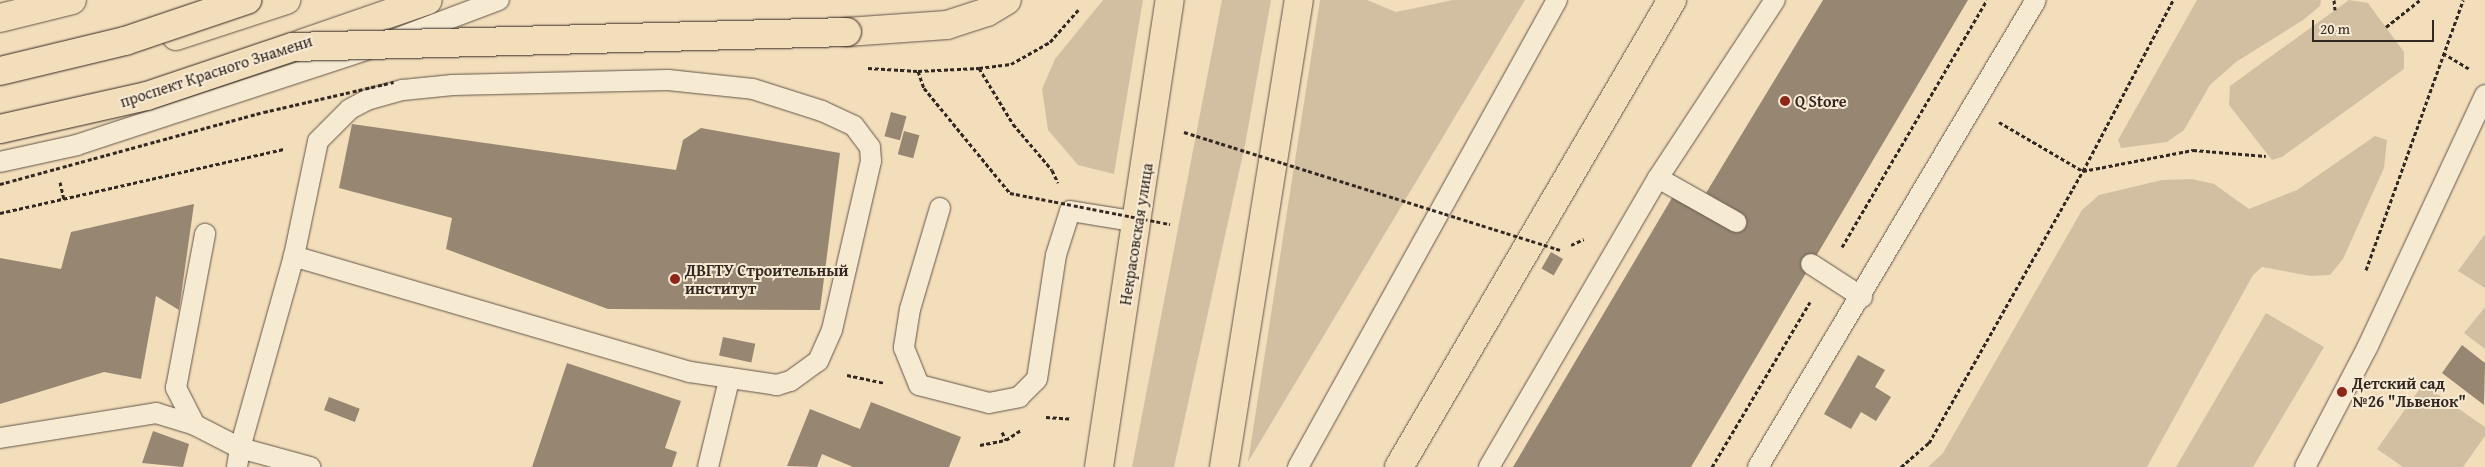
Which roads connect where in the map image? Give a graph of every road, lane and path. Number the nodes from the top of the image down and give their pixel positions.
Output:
1 (247, 0) edge
2 (286, 0) edge
3 (428, 0) edge
4 (499, 0) edge
5 (1007, 0) edge
6 (1170, 0) edge
7 (1299, 0) edge
8 (1556, 0) edge
9 (1672, 0) edge
10 (1775, 0) edge
11 (1986, 0) edge
12 (2036, 0) edge
13 (2173, 0) edge
14 (2334, 0) edge
15 (2420, 0) edge
16 (2463, 0) edge
17 (62, 3) edge
18 (1078, 10) dead end
19 (2335, 10) dead end
20 (0, 18) edge
21 (2386, 27) dead end
22 (293, 47) junction
23 (2443, 53) junction
24 (865, 68) dead end
25 (980, 68) junction
26 (0, 71) edge
27 (918, 72) junction
28 (2477, 72) dead end
29 (399, 81) dead end
30 (0, 84) edge
31 (2485, 95) edge
32 (1971, 105) junction
33 (0, 129) edge
34 (1184, 132) dead end
35 (318, 141) junction
36 (2266, 156) dead end
37 (0, 162) edge
38 (58, 169) junction
39 (2083, 171) junction
40 (1658, 178) junction
41 (0, 184) edge
42 (1059, 186) dead end
43 (64, 199) junction
44 (940, 208) dead end
45 (0, 213) edge
46 (1139, 222) junction
47 (1736, 222) dead end
48 (1170, 224) dead end
49 (205, 234) dead end
50 (1560, 250) dead end
51 (294, 256) junction
52 (2368, 264) dead end
53 (1818, 270) junction
54 (1862, 297) junction
55 (839, 373) dead end
56 (729, 380) junction
57 (919, 384) junction
58 (195, 425) junction
59 (0, 438) edge
60 (1006, 440) dead end
61 (980, 445) dead end
62 (238, 458) edge
63 (310, 467) edge
64 (708, 467) edge
65 (1099, 467) edge
66 (1224, 467) edge
67 (1298, 467) edge
68 (1399, 467) edge
69 (1489, 467) edge
70 (1712, 467) edge
71 (1758, 467) edge
72 (1901, 467) edge
73 (2306, 467) edge

1 - 26 main road, bridge
2 - 30 main road
3 - 22 main road, проспект Красного Знамени
4 - 37 lane
5 - 22 main road, bridge
6 - 46 main road, Некрасовская улица
7 - 66 main road
8 - 67 lane
9 - 68 main road
10 - 40 lane
11 - 53 path
12 - 32 lane
13 - 39 path
14 - 19 path
15 - 21 path
16 - 23 path
17 - 20 main road
18 - 25 path
22 - 33 main road, проспект Красного Знамени, bridge
23 - 28 path
23 - 52 path
24 - 27 path
25 - 27 path
25 - 42 path
27 - 48 path, bridge
29 - 38 path, bridge
31 - 73 lane
32 - 39 path
32 - 54 lane
34 - 50 path, bridge
35 - 43 path
35 - 51 lane
35 - 56 lane
36 - 39 path
38 - 41 path, bridge
38 - 43 path
39 - 72 path
40 - 47 lane
40 - 69 lane
43 - 45 path
44 - 57 lane
46 - 57 lane
46 - 65 main road, Некрасовская улица
49 - 58 lane
51 - 56 lane
51 - 62 lane
53 - 54 lane
53 - 70 path
54 - 71 lane
55 - 57 path
56 - 64 lane
58 - 59 lane
58 - 62 lane
60 - 61 path
62 - 63 lane

